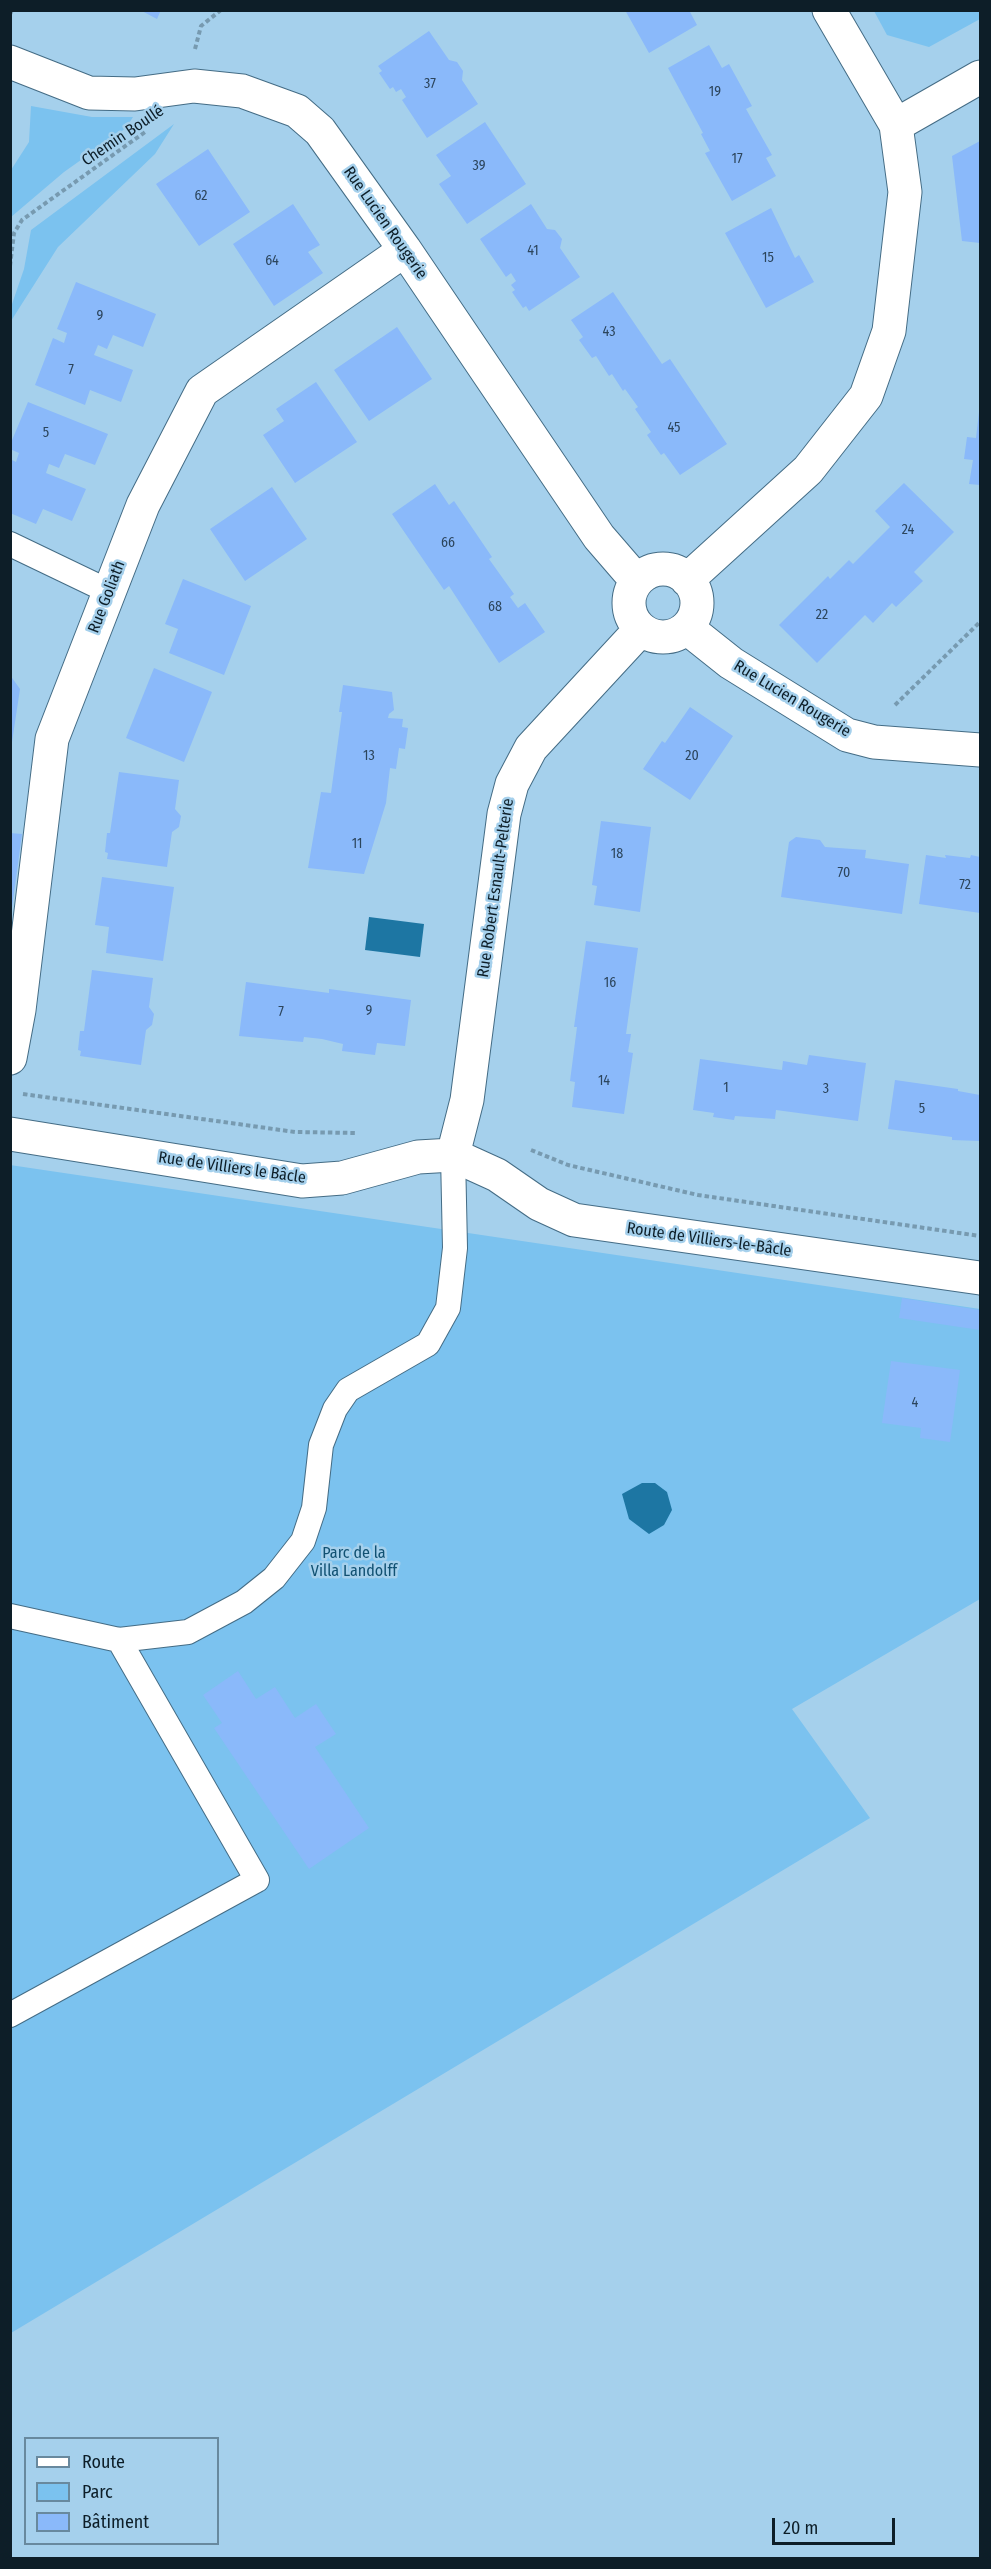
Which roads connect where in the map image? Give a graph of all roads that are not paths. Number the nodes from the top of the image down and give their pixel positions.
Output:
1 (829, 10) edge
2 (10, 62) edge
3 (981, 77) edge
4 (896, 125) junction
5 (405, 250) junction
6 (10, 544) edge
7 (687, 580) junction
8 (637, 581) junction
9 (110, 592) junction
10 (687, 628) junction
11 (641, 629) junction
12 (981, 750) edge
13 (10, 1058) edge
14 (10, 1134) edge
15 (453, 1155) junction
16 (981, 1278) edge
17 (10, 1616) edge
18 (119, 1640) junction
19 (10, 2015) edge

1 - 4 street
2 - 5 street, Rue Lucien Rougerie
3 - 4 street
4 - 7 street
5 - 8 street, Rue Lucien Rougerie
5 - 9 street, Rue Goliath
6 - 9 lane
7 - 8 street
7 - 10 street
8 - 11 street
9 - 13 street, Rue Goliath
10 - 11 street
10 - 12 street, Rue Lucien Rougerie
11 - 15 street, Rue Robert Esnault-Pelterie
14 - 15 street, Rue de Villiers le Bâcle
15 - 16 street, Route de Villiers-le-Bâcle
15 - 18 lane
17 - 18 lane
18 - 19 lane

